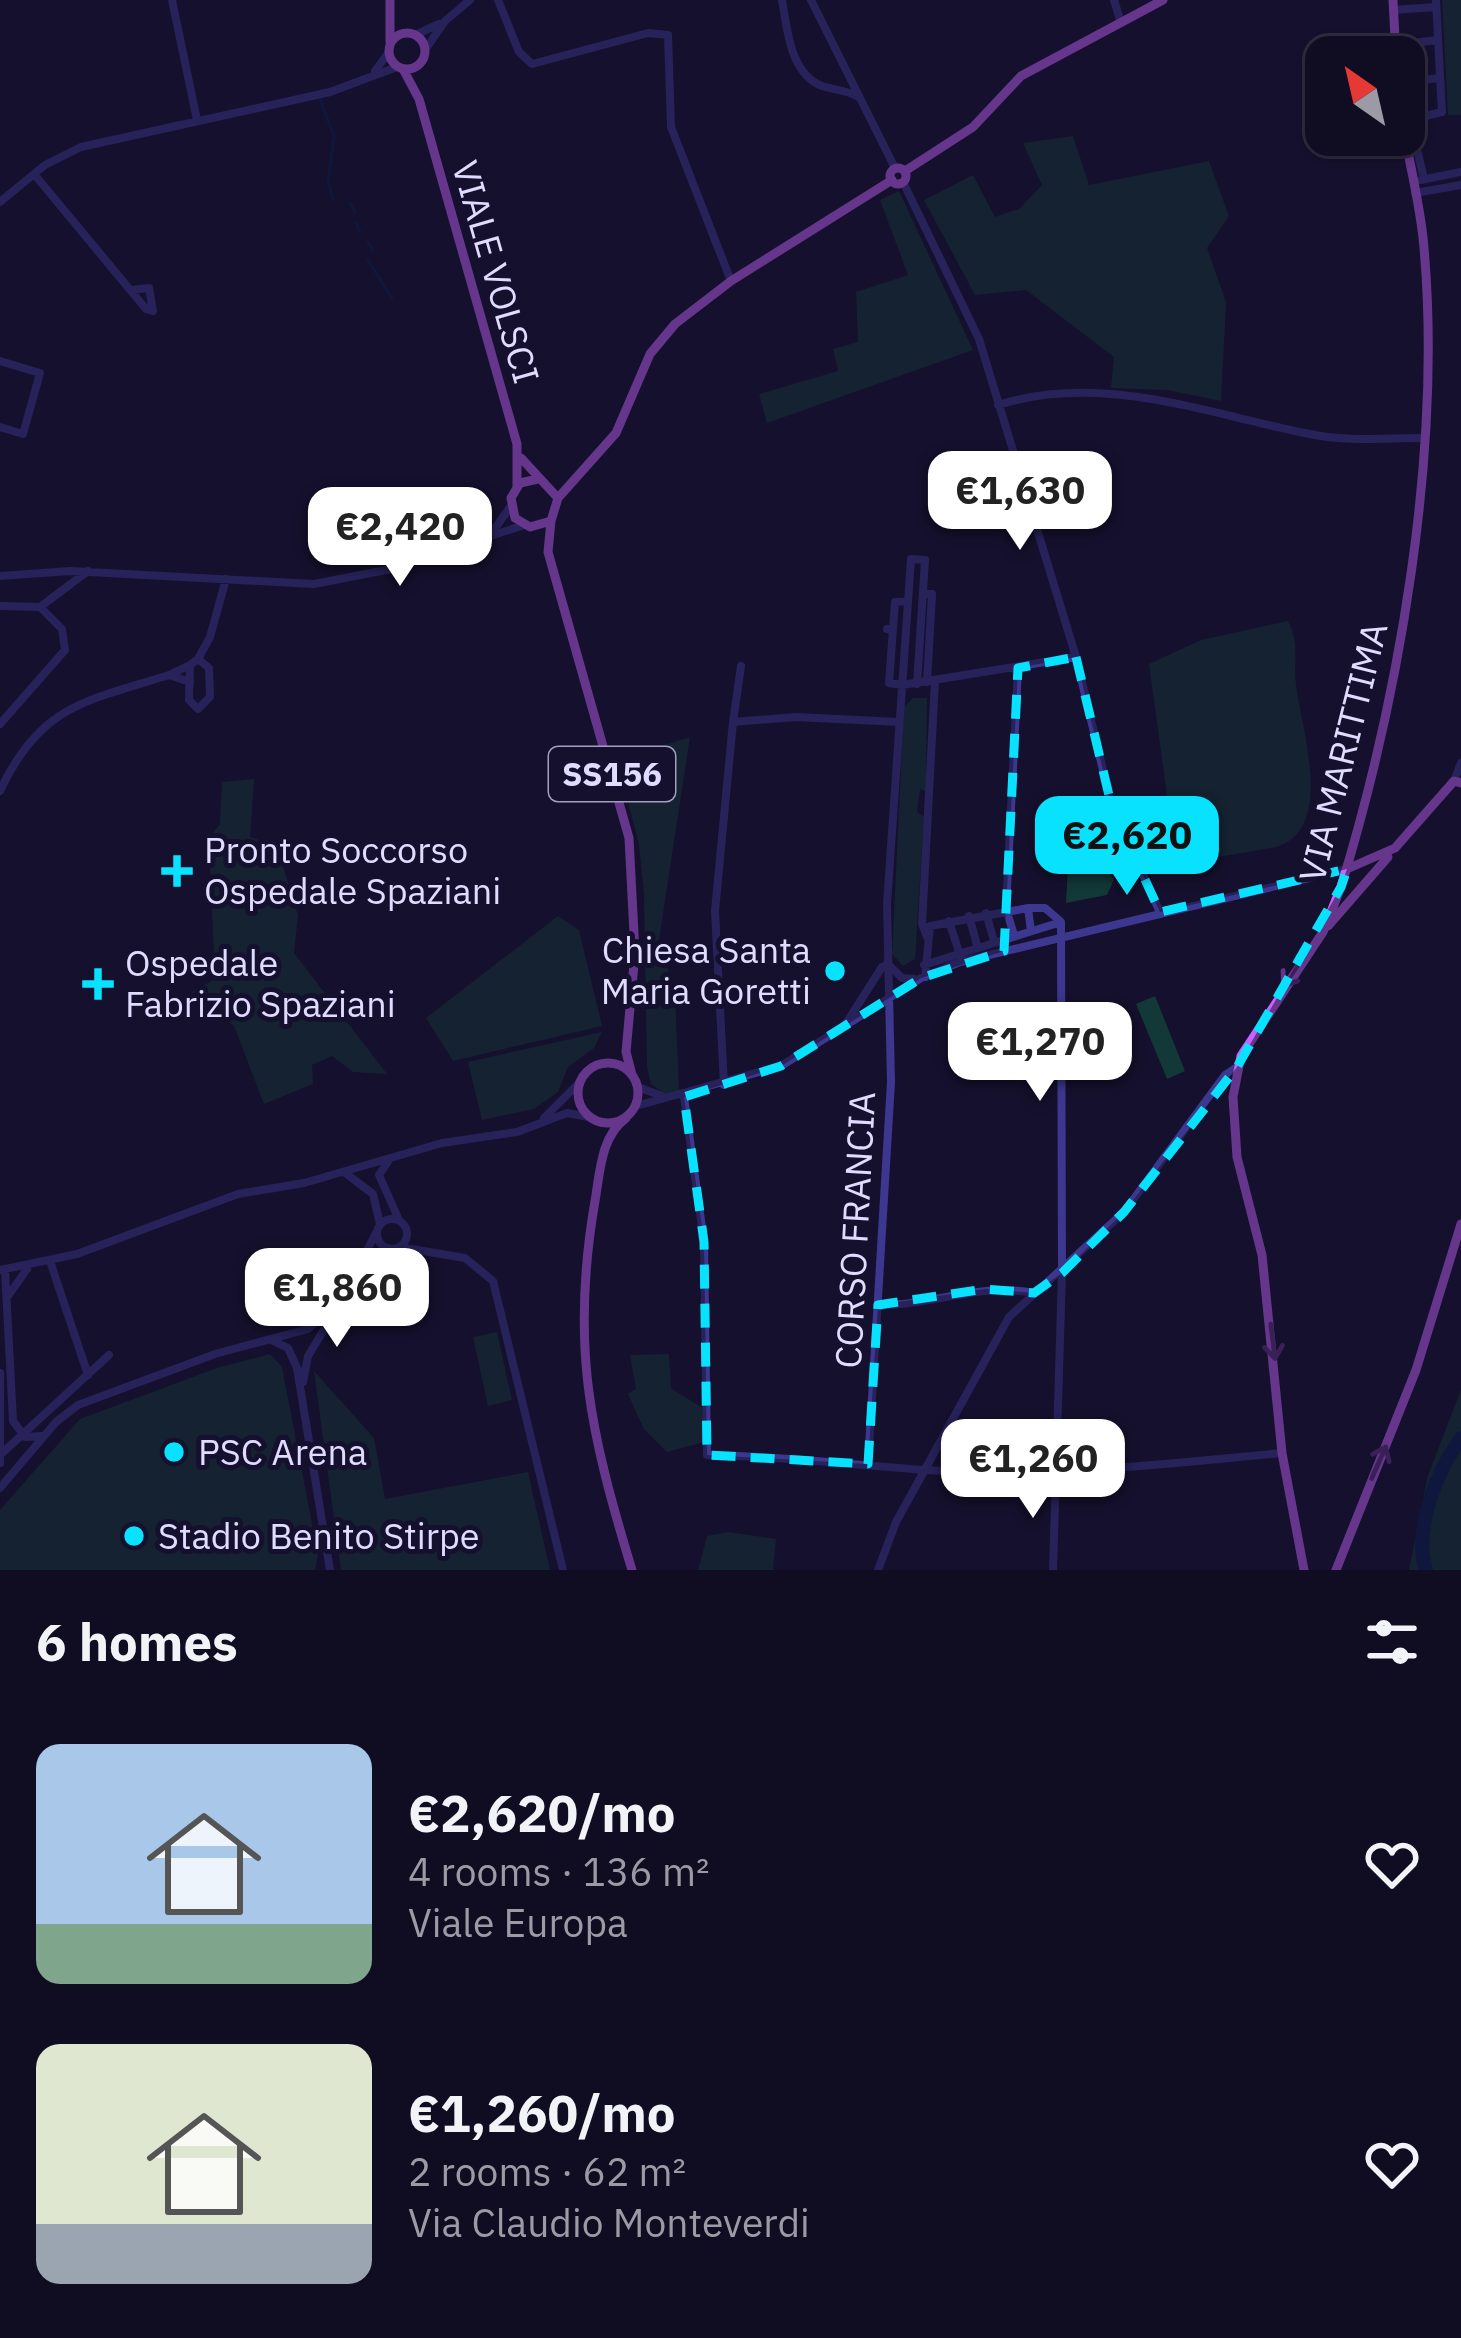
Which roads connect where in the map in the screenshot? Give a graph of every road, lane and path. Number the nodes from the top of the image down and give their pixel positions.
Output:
1 (172, 0) edge
2 (470, 0) edge
3 (498, 0) edge
4 (782, 0) edge
5 (811, 0) edge
6 (1114, 0) edge
7 (1162, 0) edge
8 (390, 1) edge
9 (1436, 3) edge
10 (1393, 5) edge
11 (446, 21) junction
12 (1121, 23) junction
13 (412, 34) junction
14 (1394, 36) edge
15 (1438, 40) junction
16 (1425, 43) edge
17 (389, 48) junction
18 (424, 56) junction
19 (400, 68) junction
20 (1440, 78) junction
21 (365, 80) junction
22 (1425, 80) edge
23 (861, 98) junction
24 (419, 99) junction
25 (1425, 116) edge
26 (197, 121) junction
27 (1410, 156) edge
28 (1413, 156) edge
29 (1461, 172) edge
30 (34, 174) junction
31 (899, 175) junction
32 (1417, 185) junction
33 (1461, 185) edge
34 (0, 202) edge
35 (731, 281) junction
36 (130, 290) dead end
37 (0, 361) edge
38 (998, 405) junction
39 (0, 428) edge
40 (1422, 438) junction
41 (520, 458) junction
42 (578, 472) junction
43 (541, 480) junction
44 (517, 487) junction
45 (558, 498) junction
46 (510, 507) junction
47 (551, 521) junction
48 (527, 526) junction
49 (493, 531) junction
50 (548, 552) junction
51 (88, 571) junction
52 (0, 576) edge
53 (226, 579) junction
54 (908, 602) junction
55 (0, 606) edge
56 (40, 607) junction
57 (210, 637) junction
58 (1076, 657) junction
59 (194, 662) junction
60 (741, 666) dead end
61 (209, 668) junction
62 (1018, 668) junction
63 (170, 675) junction
64 (926, 683) junction
65 (192, 685) junction
66 (902, 685) junction
67 (733, 722) junction
68 (899, 722) junction
69 (0, 724) edge
70 (1461, 763) edge
71 (1458, 782) edge
72 (0, 791) edge
73 (1396, 848) junction
74 (1347, 869) junction
75 (1028, 908) junction
76 (1006, 909) junction
77 (1160, 912) junction
78 (986, 913) junction
79 (968, 916) junction
80 (950, 921) junction
81 (1061, 922) junction
82 (1031, 931) junction
83 (1323, 932) junction
84 (1014, 935) junction
85 (1064, 936) junction
86 (928, 939) junction
87 (994, 940) junction
88 (977, 945) junction
89 (958, 952) junction
90 (885, 960) junction
91 (924, 964) junction
92 (923, 978) junction
93 (885, 1000) junction
94 (838, 1033) junction
95 (627, 1036) junction
96 (607, 1063) junction
97 (1238, 1067) junction
98 (632, 1075) junction
99 (581, 1081) junction
100 (724, 1085) junction
101 (638, 1087) junction
102 (684, 1097) junction
103 (669, 1098) junction
104 (635, 1106) junction
105 (626, 1118) junction
106 (594, 1119) junction
107 (538, 1123) junction
108 (396, 1155) junction
109 (363, 1164) junction
110 (602, 1164) junction
111 (342, 1172) junction
112 (377, 1192) junction
113 (400, 1221) junction
114 (1461, 1224) edge
115 (378, 1230) junction
116 (407, 1233) junction
117 (394, 1248) junction
118 (439, 1252) junction
119 (50, 1261) junction
120 (30, 1267) junction
121 (2, 1273) edge
122 (359, 1273) junction
123 (1062, 1273) junction
124 (1034, 1293) junction
125 (7, 1297) junction
126 (343, 1297) junction
127 (878, 1305) junction
128 (302, 1331) junction
129 (270, 1340) junction
130 (312, 1348) junction
131 (109, 1355) dead end
132 (0, 1372) edge
133 (88, 1375) junction
134 (303, 1396) junction
135 (21, 1434) junction
136 (44, 1436) junction
137 (1282, 1453) junction
138 (2, 1454) edge
139 (21, 1462) junction
140 (868, 1464) junction
141 (926, 1470) junction
142 (1054, 1472) junction
143 (0, 1488) edge
144 (330, 1570) edge
145 (563, 1570) edge
146 (632, 1570) edge
147 (878, 1570) edge
148 (1053, 1570) edge
149 (1304, 1570) edge
150 (1336, 1570) edge

1 - 26 street
2 - 11 street
3 - 35 street
4 - 23 street
5 - 23 street
6 - 12 street
7 - 12 main road
8 - 13 main road
8 - 17 main road
9 - 10 street
9 - 15 street
10 - 14 main road
11 - 13 street
11 - 18 street
12 - 31 main road
13 - 17 main road
13 - 18 main road
15 - 16 street
15 - 20 street
17 - 19 main road, VIALE VOLSCI
17 - 21 street
18 - 19 main road
18 - 24 main road, VIALE VOLSCI
19 - 21 street
19 - 24 main road, VIALE VOLSCI
20 - 22 street
20 - 25 street
21 - 26 street
23 - 31 street
24 - 41 main road, VIALE VOLSCI
26 - 30 street
27 - 32 main road, VIA MARITTIMA
28 - 32 street
29 - 32 street
30 - 34 street
30 - 36 street
31 - 35 main road
31 - 38 street
32 - 33 street
32 - 40 main road, VIA MARITTIMA
35 - 42 main road
37 - 39 street
38 - 40 street
38 - 58 street
40 - 74 main road, VIA MARITTIMA
41 - 43 main road, VIALE VOLSCI
41 - 44 main road, VIALE VOLSCI
42 - 43 main road
42 - 45 main road
43 - 44 main road
43 - 45 main road
44 - 46 main road
45 - 47 main road, SS156
46 - 48 main road, SS156
46 - 49 street
47 - 48 main road
47 - 50 main road, SS156
48 - 49 street
48 - 50 main road, SS156
49 - 53 street
50 - 95 main road, SS156
51 - 52 street
51 - 53 street
51 - 56 street
53 - 57 street
54 - 64 street
54 - 66 street
54 - 66 street
55 - 56 street
56 - 69 street
57 - 59 street
57 - 61 street
58 - 62 street
58 - 77 street
59 - 61 street
59 - 63 street
59 - 65 street
60 - 67 street
61 - 65 street
62 - 64 street
62 - 76 street
63 - 65 street
63 - 72 street
64 - 66 street
64 - 86 street
66 - 68 street
67 - 68 street
67 - 100 street
68 - 90 street
70 - 71 street
71 - 73 main road
73 - 74 main road
73 - 83 main road
74 - 77 street
74 - 83 main road, VIA MARITTIMA
75 - 76 street
75 - 81 street
75 - 82 street
76 - 78 street
76 - 84 street
77 - 85 street
78 - 79 street
78 - 87 street
79 - 80 street
79 - 88 street
80 - 86 street
80 - 89 street
81 - 82 street
81 - 85 street
82 - 84 street
83 -> 97 main road, VIA MARITTIMA
84 - 87 street
85 - 92 street
85 - 123 street
86 - 91 street
87 - 88 street
88 - 89 street
89 - 91 street
90 - 92 street
90 - 93 street, CORSO FRANCIA
90 - 94 street
91 - 92 street
92 - 93 street
93 - 94 street
93 - 127 street, CORSO FRANCIA
94 - 100 street
95 - 96 main road, SS156
95 - 98 main road, SS156
96 - 98 main road
96 - 99 main road, SS156
97 - 123 street
97 -> 137 main road, VIA MARITTIMA
98 - 101 main road, SS156
99 - 106 main road
99 - 107 street
100 - 102 street
101 - 103 street
101 - 104 main road
102 - 103 street
102 - 140 street
103 - 104 street
104 - 105 main road
105 - 106 main road
105 - 110 main road
106 - 107 street
106 - 110 main road
107 - 108 street
108 - 109 street
108 - 112 street
109 - 111 street
109 - 112 street
110 - 146 main road
111 - 112 street
111 - 119 street
112 - 113 street
112 - 115 street
113 - 115 street
113 - 116 street
150 -> 114 main road
115 - 117 street
115 - 122 street
116 - 117 street
116 - 118 street
117 - 118 street
117 - 122 street
118 - 145 street
119 - 120 street
119 - 133 street
120 - 121 street
120 - 125 street
121 - 125 street
122 - 126 street
123 - 124 street
123 - 142 street
124 - 127 street
124 - 141 street
125 - 135 street
126 - 128 street
126 - 130 street
127 - 140 street, CORSO FRANCIA
128 - 129 street
128 - 130 street
129 - 134 street
129 - 136 street
130 - 134 street
131 - 133 street
132 - 138 street
133 - 135 street
134 - 144 street
135 - 136 street
135 - 138 street
136 - 139 street
137 - 142 street
137 - 149 main road, VIA MARITTIMA
138 - 139 street
139 - 143 street
140 - 141 street
141 - 142 street
141 - 147 street
142 - 148 street

